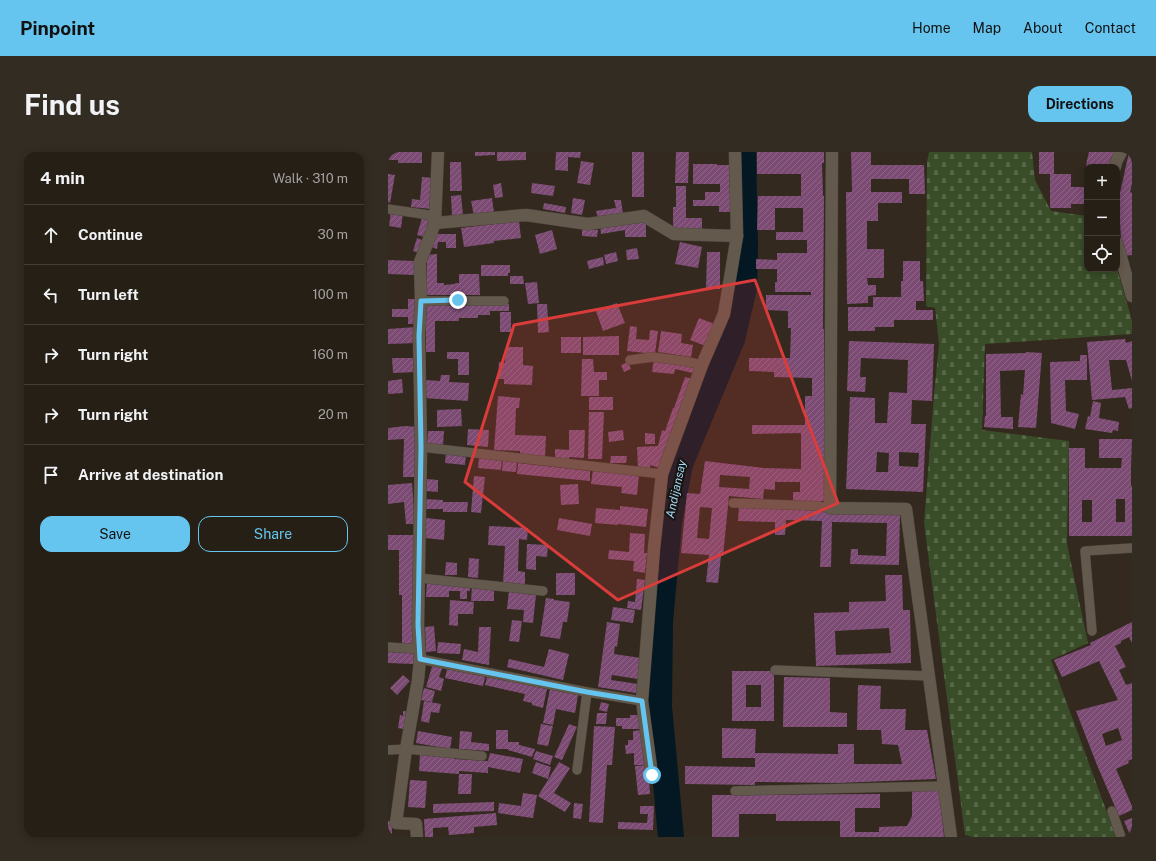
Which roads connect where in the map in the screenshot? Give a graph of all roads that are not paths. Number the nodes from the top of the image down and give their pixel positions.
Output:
1 (438, 152) edge
2 (736, 152) edge
3 (832, 152) edge
4 (1121, 152) edge
5 (1116, 164) edge
6 (388, 209) edge
7 (435, 223) junction
8 (737, 236) junction
9 (1120, 254) edge
10 (1132, 296) edge
11 (421, 301) junction
12 (504, 301) dead end
13 (630, 360) dead end
14 (702, 365) junction
15 (421, 447) junction
16 (662, 474) junction
17 (733, 503) dead end
18 (830, 508) junction
19 (1132, 548) edge
20 (419, 578) junction
21 (543, 591) dead end
22 (1092, 631) dead end
23 (388, 647) edge
24 (419, 654) junction
25 (775, 670) dead end
26 (929, 676) junction
27 (587, 692) junction
28 (642, 701) junction
29 (406, 749) junction
30 (388, 750) edge
31 (482, 756) dead end
32 (577, 770) dead end
33 (652, 775) dead end
34 (944, 786) junction
35 (735, 791) dead end
36 (1112, 811) dead end
37 (417, 837) edge
38 (951, 837) edge
39 (1121, 837) edge

1 - 7 street
2 - 8 street
3 - 18 street
4 - 5 street
6 - 7 lane
7 - 8 street
7 - 11 street
8 - 14 street
9 - 10 street
11 - 12 lane
11 - 15 street
13 - 14 lane
14 - 16 street
15 - 16 lane
15 - 20 street
16 - 28 street
17 - 18 lane
18 - 26 street
19 - 22 lane
20 - 21 lane
20 - 24 street
23 - 24 lane
24 - 27 lane
24 - 29 street
25 - 26 lane
26 - 34 street
27 - 28 lane
27 - 32 lane
28 - 33 street
29 - 30 lane
29 - 31 lane
29 - 37 street
34 - 35 lane
34 - 38 street
36 - 39 lane

